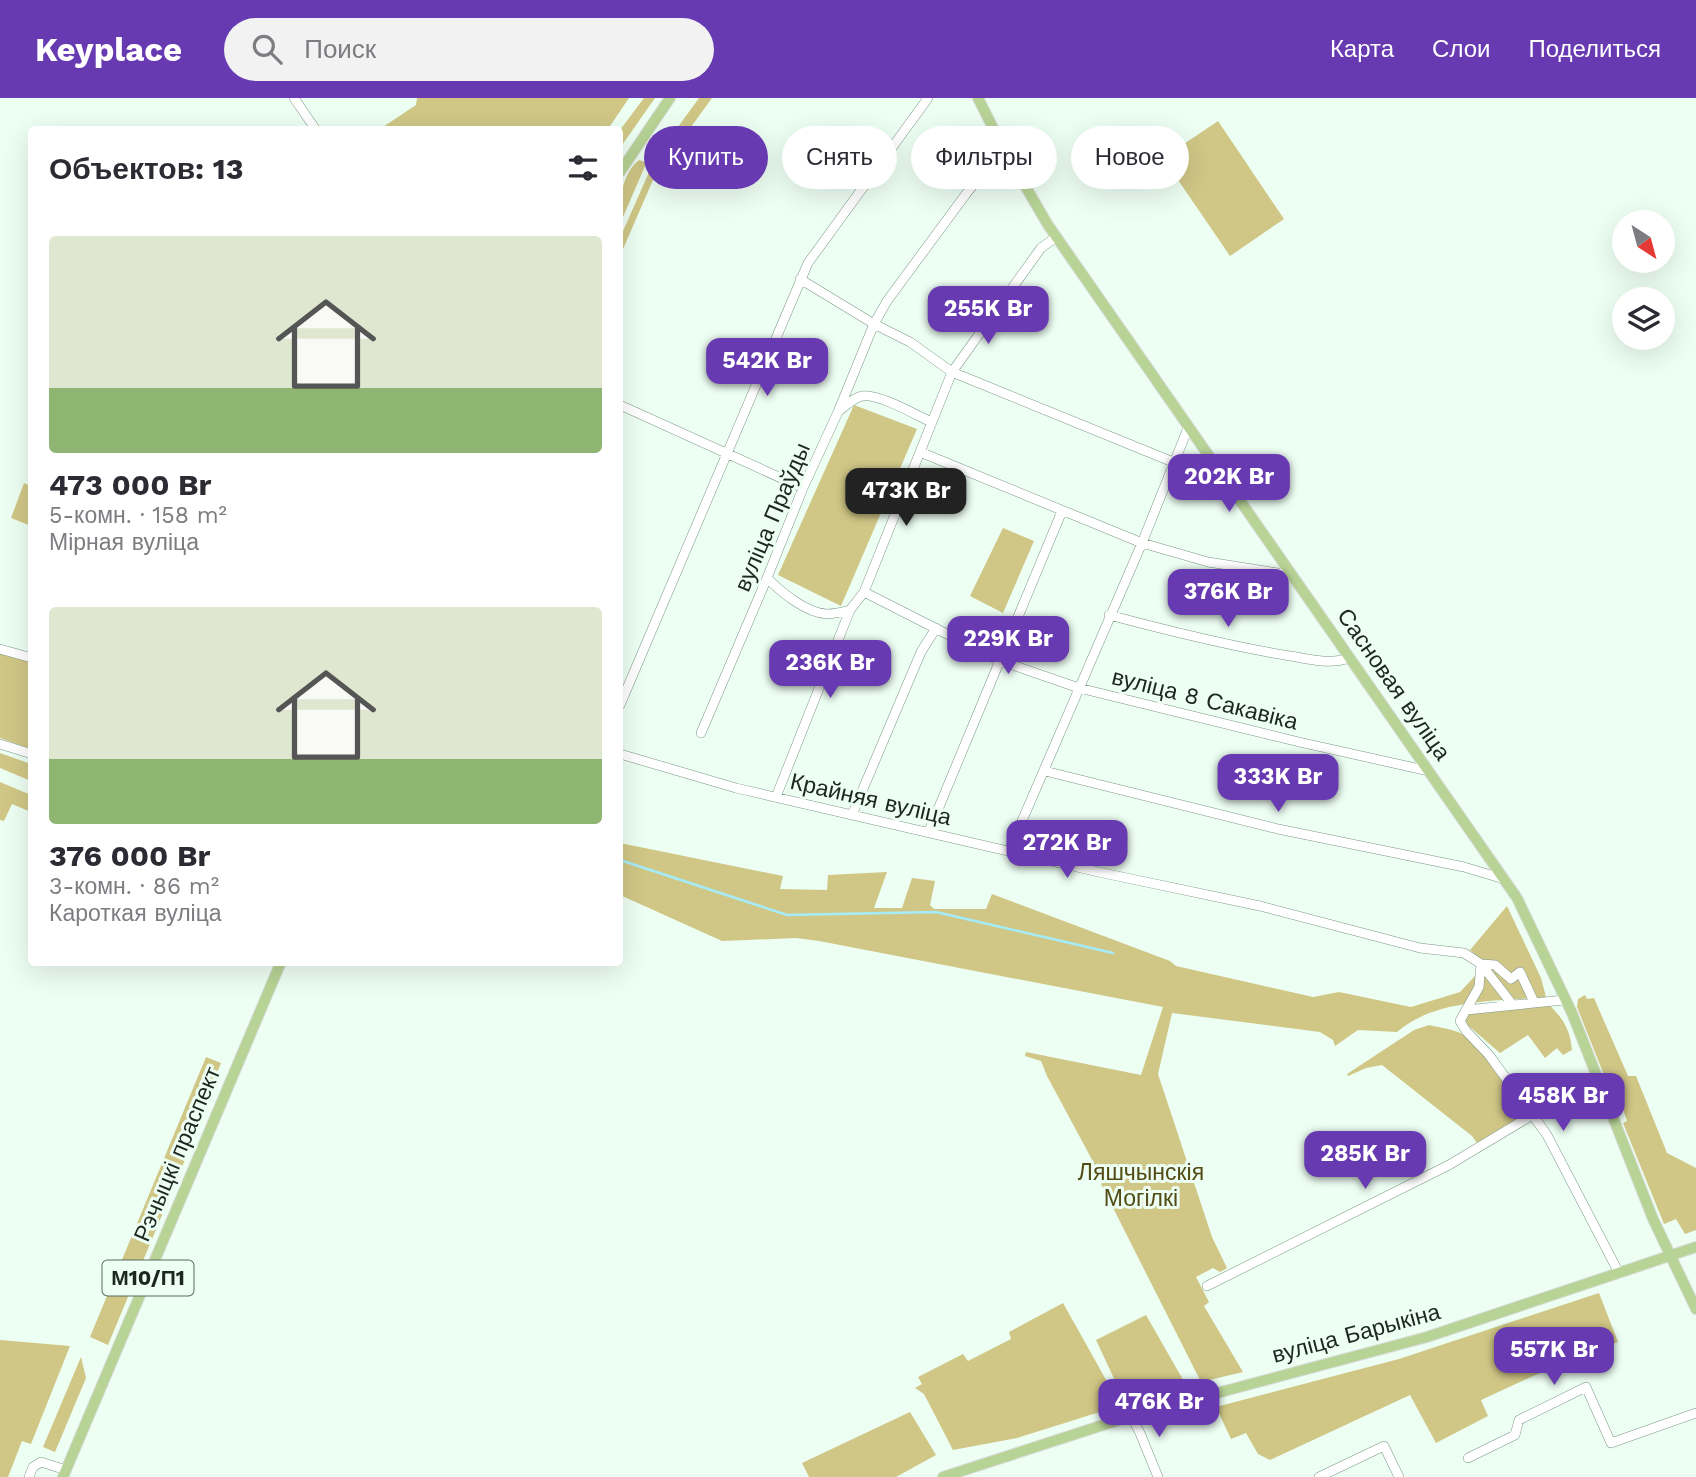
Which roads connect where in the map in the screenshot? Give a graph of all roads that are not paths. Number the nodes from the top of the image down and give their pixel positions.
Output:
1 (294, 98) edge
2 (670, 98) edge
3 (928, 98) edge
4 (978, 98) edge
5 (313, 126) edge
6 (992, 126) edge
7 (623, 168) edge
8 (969, 189) edge
9 (1027, 189) edge
10 (1056, 237) junction
11 (800, 279) junction
12 (874, 324) junction
13 (952, 372) junction
14 (623, 406) edge
15 (838, 412) junction
16 (931, 422) junction
17 (1188, 428) junction
18 (920, 452) junction
19 (727, 454) junction
20 (1173, 462) junction
21 (1215, 466) junction
22 (803, 488) junction
23 (1062, 511) junction
24 (1142, 543) junction
25 (1291, 575) junction
26 (767, 578) junction
27 (864, 592) junction
28 (850, 610) junction
29 (1109, 615) junction
30 (936, 628) junction
31 (0, 649) edge
32 (28, 657) edge
33 (1349, 658) junction
34 (998, 660) junction
35 (1079, 688) junction
36 (623, 698) edge
37 (701, 733) dead end
38 (0, 744) edge
39 (28, 753) edge
40 (623, 755) edge
41 (1045, 771) junction
42 (1429, 771) junction
43 (776, 797) junction
44 (852, 815) junction
45 (929, 831) junction
46 (1009, 851) junction
47 (1504, 879) junction
48 (1481, 964) junction
49 (279, 966) edge
50 (1564, 1000) junction
51 (1534, 1002) junction
52 (1513, 1004) junction
53 (1466, 1010) junction
54 (1534, 1114) junction
55 (1696, 1247) edge
56 (1671, 1256) junction
57 (1619, 1273) junction
58 (1207, 1286) dead end
59 (1696, 1309) edge
60 (1696, 1413) edge
61 (1131, 1416) junction
62 (1468, 1458) dead end
63 (64, 1474) edge
64 (29, 1477) edge
65 (943, 1477) edge
66 (1158, 1477) edge
67 (1319, 1477) edge
68 (1399, 1477) edge

1 - 5 street
2 - 7 main road
3 - 11 street
4 - 6 main road, Сасновая вуліца
8 - 12 street, вуліца Праўды
9 - 10 main road, Сасновая вуліца
10 - 13 street
10 - 17 main road, Сасновая вуліца
11 - 12 street
11 - 19 street
12 - 13 street
12 - 15 street, вуліца Праўды
13 - 16 street
13 - 20 street
14 - 19 street
15 - 16 street
15 - 22 street, вуліца Праўды
16 - 18 street
17 - 20 street
17 - 21 main road, Сасновая вуліца
18 - 23 street
18 - 27 street
19 - 22 street
19 - 36 street
20 - 21 street
20 - 24 street
21 - 25 main road, Сасновая вуліца
22 - 26 street, вуліца Праўды
23 - 24 street
23 - 34 street
24 - 25 street
24 - 29 street
25 - 33 main road, Сасновая вуліца
26 - 28 street
26 - 37 street, вуліца Праўды
27 - 28 street
27 - 30 street, вуліца 8 Сакавіка
28 - 43 street
29 - 33 street
29 - 35 street
30 - 34 street, вуліца 8 Сакавіка
30 - 44 street
31 - 32 street
33 - 42 main road, Сасновая вуліца
34 - 35 street, вуліца 8 Сакавіка
34 - 45 street
35 - 41 street
35 - 42 street, вуліца 8 Сакавіка
38 - 39 street
40 - 43 street, Крайняя вуліца
41 - 46 street
41 - 47 street
42 - 47 main road, Сасновая вуліца
43 - 44 street, Крайняя вуліца
44 - 45 street, Крайняя вуліца
45 - 46 street, Крайняя вуліца
46 - 48 street, Крайняя вуліца
47 - 50 main road, Сасновая вуліца
48 - 51 street, Крайняя вуліца
48 - 52 street, Крайняя вуліца
48 - 53 street
49 - 63 main road, Рэчыцкі праспект / М10/П1
50 - 51 street
50 - 56 main road, Сасновая вуліца
51 - 52 street
52 - 53 street
53 - 54 street
54 - 57 street
54 - 58 street
55 - 56 main road, вуліца Барыкіна
56 - 57 main road, вуліца Барыкіна
56 - 59 main road, Сасновая вуліца
57 - 61 main road, вуліца Барыкіна
60 - 62 street
61 - 65 main road, вуліца Барыкіна
61 - 66 street
63 - 64 street
67 - 68 street

